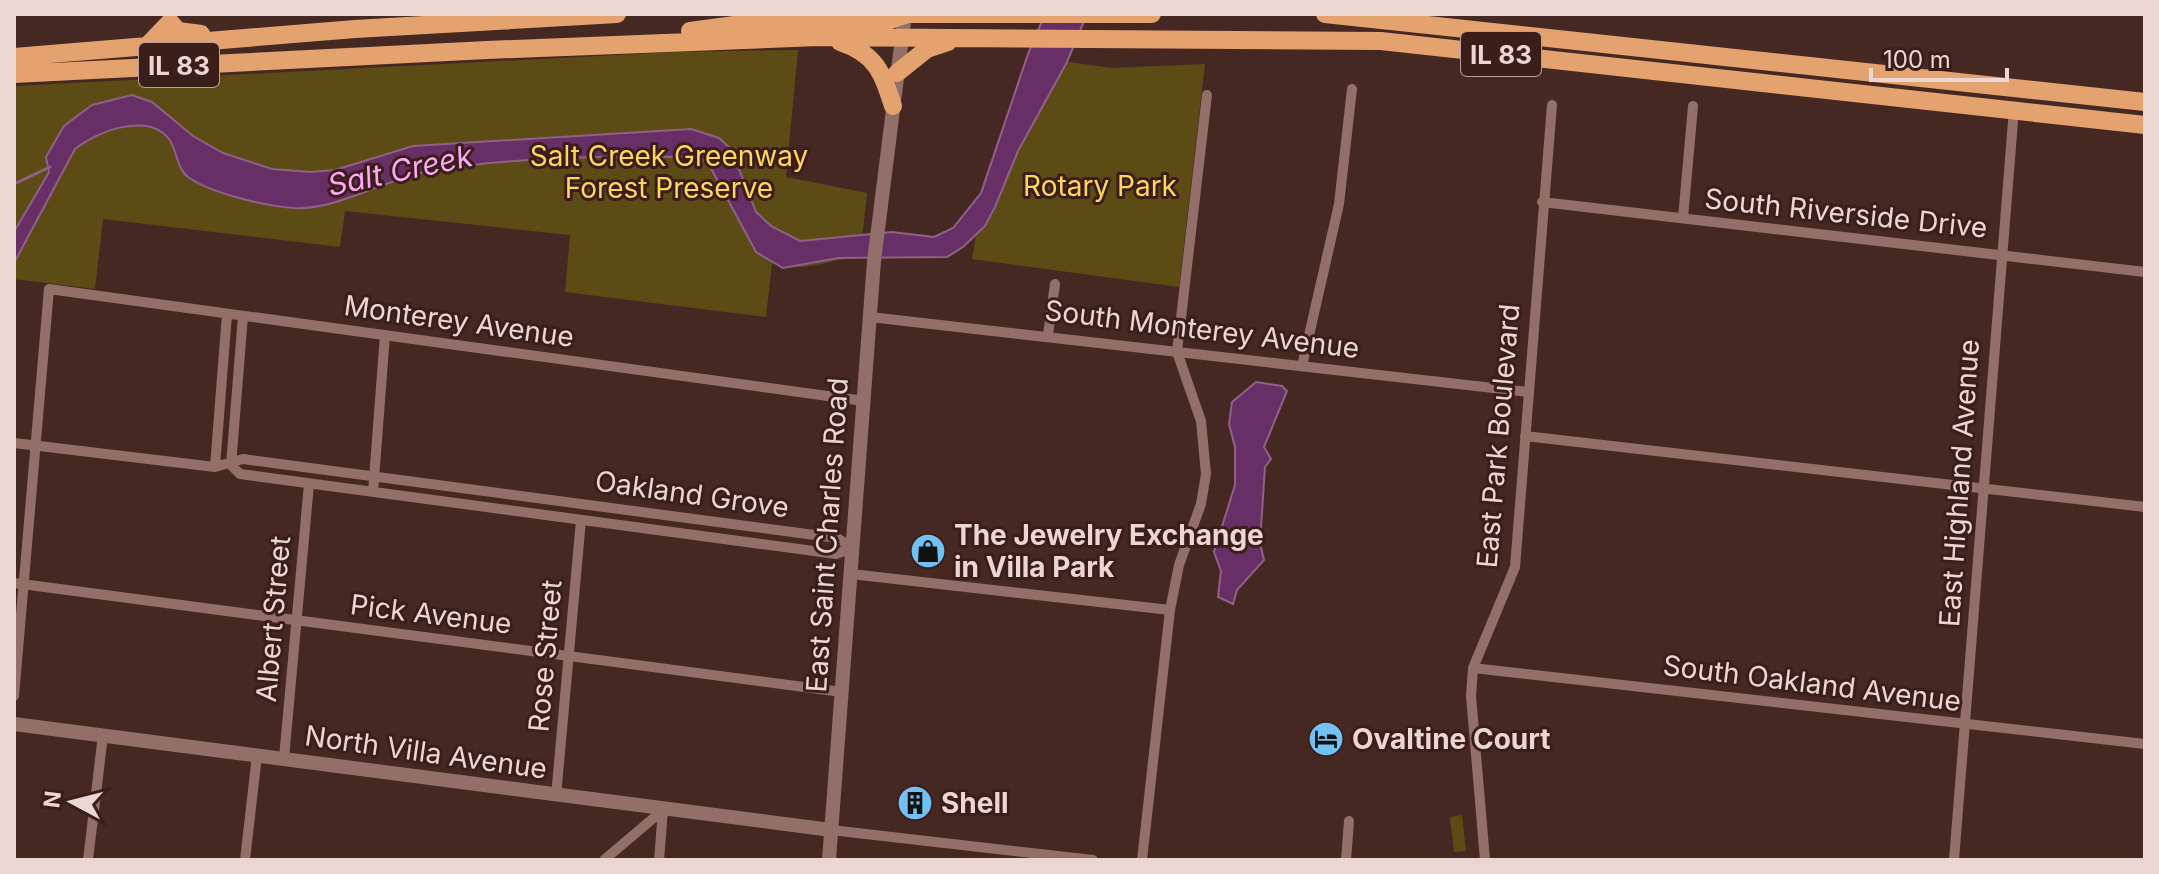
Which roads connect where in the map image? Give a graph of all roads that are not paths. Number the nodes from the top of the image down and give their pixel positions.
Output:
1 (617, 14) edge
2 (903, 14) edge
3 (1152, 14) edge
4 (1325, 14) edge
5 (1033, 15) edge
6 (1091, 16) edge
7 (826, 37) junction
8 (902, 37) junction
9 (962, 38) junction
10 (641, 43) junction
11 (14, 57) edge
12 (897, 73) junction
13 (14, 74) edge
14 (1352, 89) dead end
15 (1207, 95) dead end
16 (2145, 102) edge
17 (1552, 105) dead end
18 (893, 106) junction
19 (1693, 106) dead end
20 (2014, 109) junction
21 (2145, 125) edge
22 (1542, 202) junction
23 (1683, 218) junction
24 (2000, 254) junction
25 (2145, 272) edge
26 (1055, 284) dead end
27 (227, 314) junction
28 (243, 316) junction
29 (870, 317) junction
30 (385, 335) junction
31 (1048, 335) junction
32 (1177, 352) junction
33 (1302, 366) junction
34 (1528, 392) junction
35 (864, 401) junction
36 (1525, 436) junction
37 (14, 443) edge
38 (35, 446) junction
39 (231, 465) junction
40 (215, 467) junction
41 (375, 476) junction
42 (309, 484) junction
43 (1983, 488) junction
44 (373, 492) junction
45 (2145, 507) edge
46 (581, 520) junction
47 (853, 548) junction
48 (851, 574) junction
49 (19, 584) edge
50 (1170, 610) junction
51 (297, 620) junction
52 (570, 656) junction
53 (1473, 668) junction
54 (842, 692) junction
55 (14, 696) edge
56 (14, 724) edge
57 (1964, 725) junction
58 (103, 735) junction
59 (2145, 744) edge
60 (257, 755) junction
61 (284, 758) junction
62 (556, 796) junction
63 (663, 810) junction
64 (1349, 821) dead end
65 (831, 830) junction
66 (88, 860) edge
67 (245, 860) edge
68 (604, 860) edge
69 (659, 860) edge
70 (829, 860) edge
71 (1093, 860) edge
72 (1142, 860) edge
73 (1346, 860) edge
74 (1485, 860) edge
75 (1954, 860) edge

1 - 11 highway, IL 83
2 - 5 highway
2 - 8 main road, East Saint Charles Road
2 - 10 highway
3 - 6 highway
4 - 16 highway, IL 83
5 - 6 highway
7 - 8 highway, IL 83
7 - 10 highway, IL 83
7 - 18 highway
8 - 9 highway, IL 83
8 - 12 main road, East Saint Charles Road
9 - 12 highway
9 - 20 highway, IL 83
10 - 13 highway, IL 83
12 - 18 main road, East Saint Charles Road
14 - 33 street
15 - 32 street
17 - 22 street, East Park Boulevard
18 - 29 main road, East Saint Charles Road
19 - 23 street
20 - 21 highway, IL 83
20 - 24 street, East Highland Avenue
22 - 23 street, South Riverside Drive
22 - 34 street, East Park Boulevard
23 - 24 street, South Riverside Drive
24 - 25 street, South Riverside Drive
24 - 43 street, East Highland Avenue
26 - 31 street
27 - 28 street, Monterey Avenue
27 - 38 street, Monterey Avenue
27 - 40 street
28 - 30 street, Monterey Avenue
28 - 39 street
29 - 31 street, South Monterey Avenue
29 - 35 main road, East Saint Charles Road
30 - 35 street, Monterey Avenue
30 - 41 street
31 - 32 street, South Monterey Avenue
32 - 33 street, South Monterey Avenue
32 - 50 street
33 - 34 street, South Monterey Avenue
34 - 36 street, East Park Boulevard
35 - 47 main road, East Saint Charles Road
36 - 43 street
36 - 53 street, East Park Boulevard
37 - 38 street, Oakland Grove
38 - 40 street, Oakland Grove
38 - 49 street
39 - 40 street, Oakland Grove
39 - 41 street, Oakland Grove
39 - 42 street, Oakland Grove
41 - 44 street
41 - 47 street, Oakland Grove
42 - 44 street, Oakland Grove
42 - 51 street, Albert Street
43 - 45 street
43 - 57 street, East Highland Avenue
44 - 46 street, Oakland Grove
46 - 47 street, Oakland Grove
46 - 52 street, Rose Street
47 - 48 main road, East Saint Charles Road
48 - 50 street
48 - 54 main road, East Saint Charles Road
49 - 51 street, Pick Avenue
49 - 55 street
50 - 72 street
51 - 52 street, Pick Avenue
51 - 61 street, Albert Street
52 - 54 street, Pick Avenue
52 - 62 street, Rose Street
53 - 57 street, South Oakland Avenue
53 - 74 street, East Park Boulevard
54 - 65 main road, East Saint Charles Road
56 - 58 main road, North Villa Avenue
57 - 59 street, South Oakland Avenue
57 - 75 street, East Highland Avenue
58 - 60 main road, North Villa Avenue
58 - 66 street
60 - 61 main road, North Villa Avenue
60 - 67 street
61 - 62 main road, North Villa Avenue
62 - 63 main road, North Villa Avenue
63 - 65 main road, North Villa Avenue
63 - 68 street
63 - 69 street
64 - 73 street
65 - 70 main road, East Saint Charles Road
65 - 71 street

